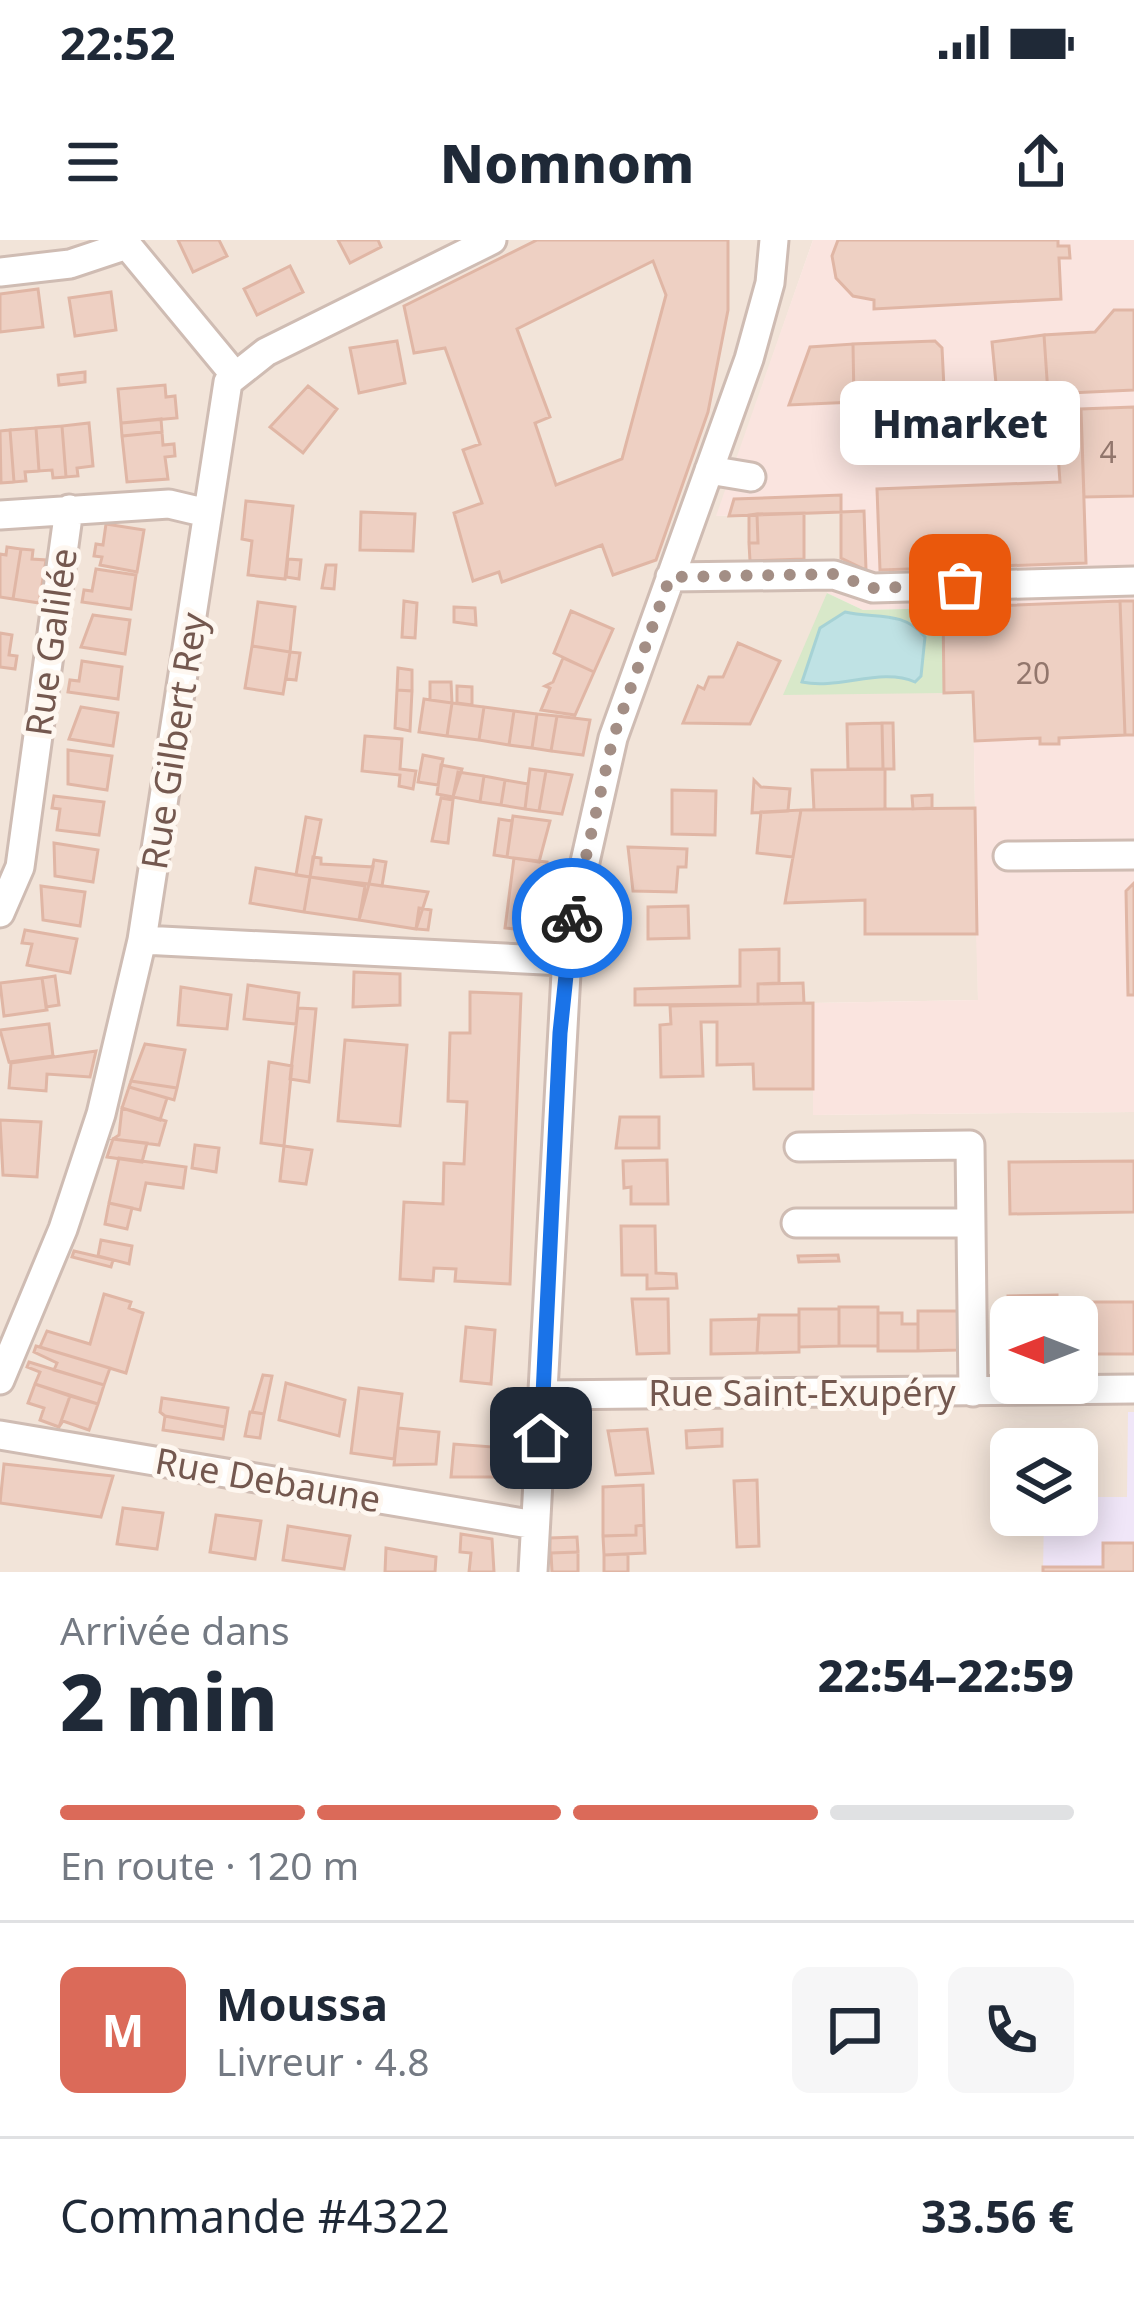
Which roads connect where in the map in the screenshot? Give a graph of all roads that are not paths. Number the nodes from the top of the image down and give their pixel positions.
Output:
1 (492, 240) edge
2 (774, 240) edge
3 (790, 240) edge
4 (125, 242) edge
5 (0, 272) edge
6 (770, 283) junction
7 (233, 373) junction
8 (709, 470) junction
9 (752, 476) dead end
10 (70, 509) junction
11 (207, 513) junction
12 (0, 515) edge
13 (670, 577) junction
14 (1134, 581) edge
15 (1134, 855) edge
16 (1008, 856) dead end
17 (0, 913) edge
18 (142, 940) junction
19 (564, 961) junction
20 (800, 1147) dead end
21 (796, 1222) dead end
22 (970, 1223) junction
23 (0, 1380) edge
24 (1134, 1390) edge
25 (973, 1392) junction
26 (542, 1395) junction
27 (0, 1435) edge
28 (535, 1525) junction
29 (533, 1572) edge

1 - 7 street
2 - 6 street
3 - 6 street
4 - 5 street
4 - 7 street
6 - 8 street
7 - 11 street, Rue Gilbert Rey
8 - 9 street
8 - 13 street
10 - 11 street
10 - 12 street
10 - 17 street, Rue Galilée
11 - 18 street, Rue Gilbert Rey
13 - 14 street
13 - 19 street
15 - 16 street
18 - 19 street
18 - 23 street, Rue Gilbert Rey
19 - 26 street
20 - 22 street
21 - 22 street
22 - 25 street
24 - 25 street, Rue Saint-Exupéry
25 - 26 street, Rue Saint-Exupéry
26 - 28 street
27 - 28 street, Rue Debaune
28 - 29 street

